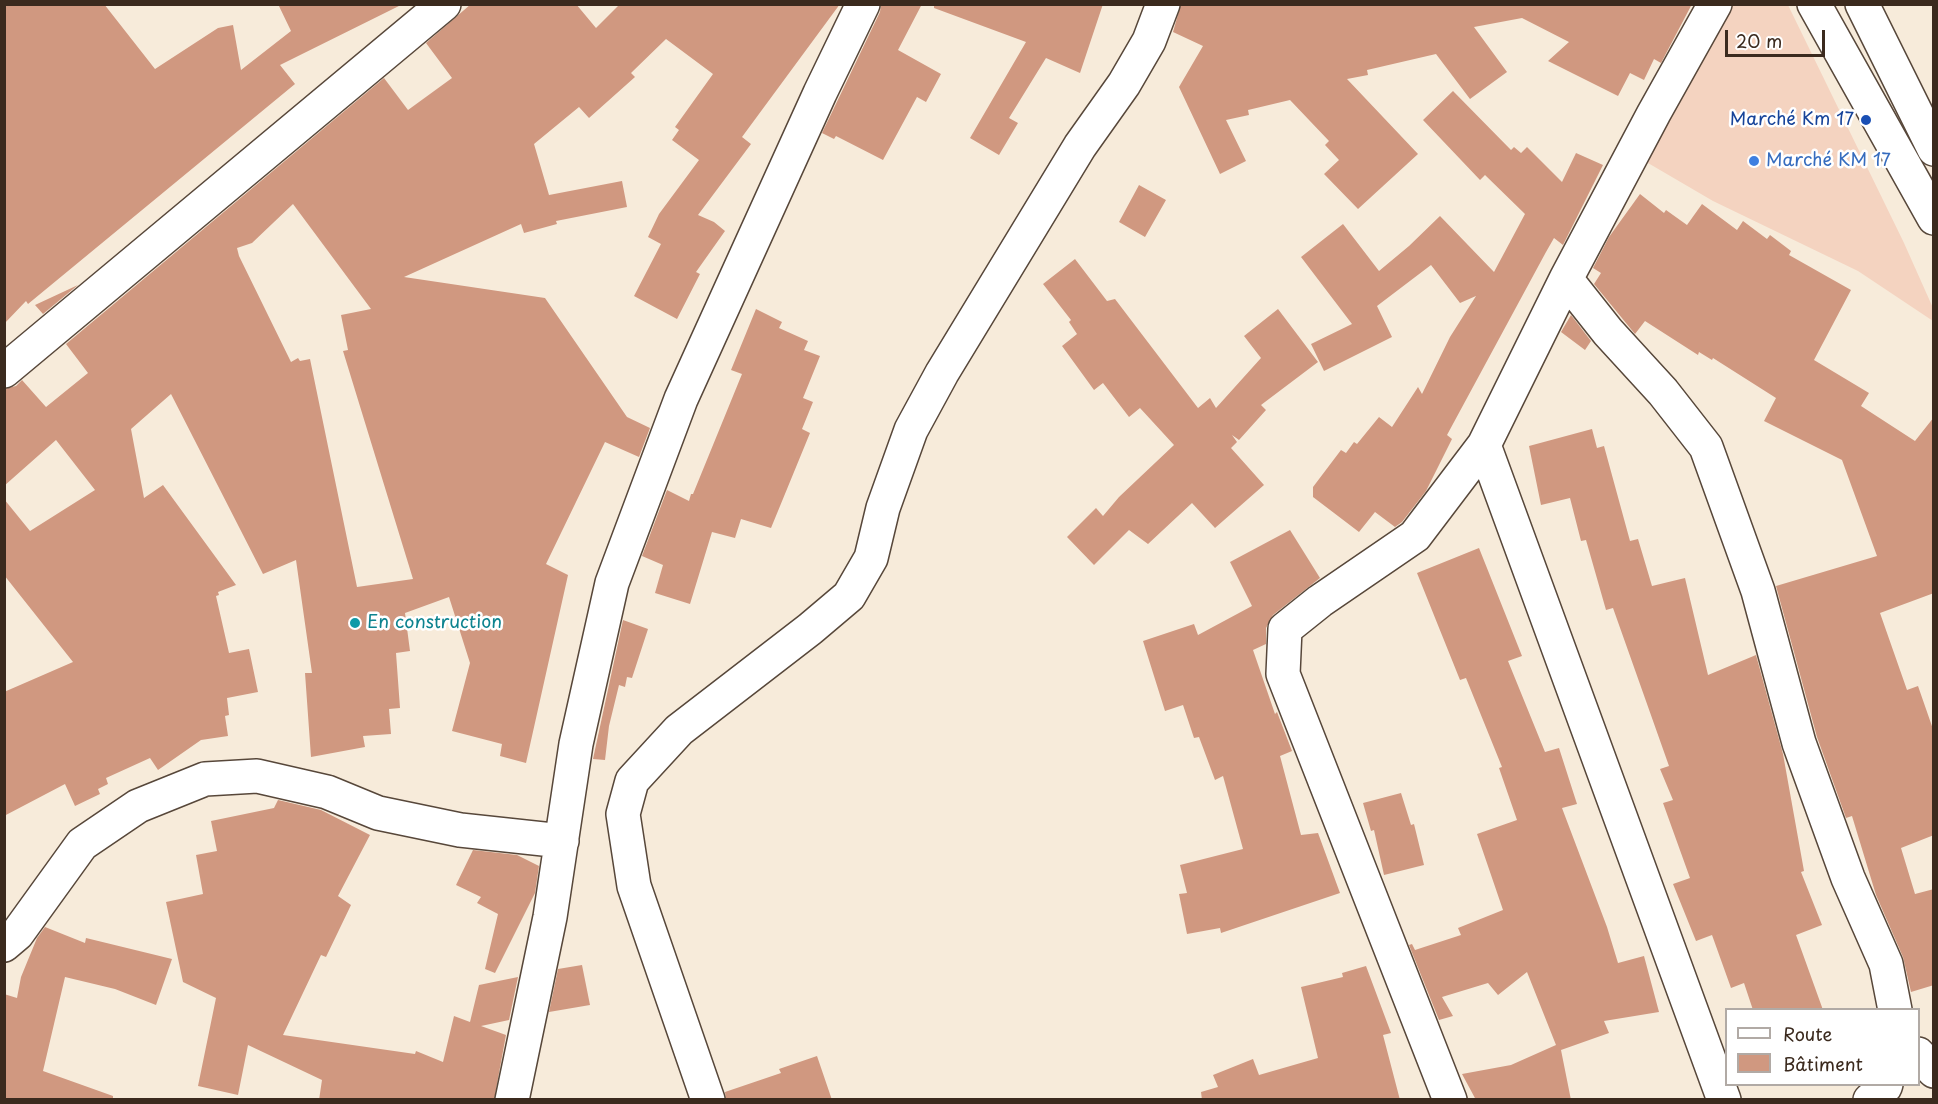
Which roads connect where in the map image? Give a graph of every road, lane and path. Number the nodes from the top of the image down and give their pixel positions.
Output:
1 (444, 4) edge
2 (863, 4) edge
3 (1163, 4) edge
4 (1715, 4) edge
5 (1814, 4) edge
6 (1862, 4) edge
7 (1934, 149) edge
8 (1934, 218) edge
9 (1566, 279) junction
10 (4, 371) edge
11 (1484, 445) junction
12 (562, 841) junction
13 (4, 945) edge
14 (1895, 1008) edge
15 (1920, 1056) edge
16 (1934, 1071) edge
17 (1884, 1086) edge
18 (512, 1100) edge
19 (708, 1100) edge
20 (1450, 1100) edge
21 (1724, 1100) edge
22 (1870, 1100) edge

1 - 10 street
2 - 12 street
3 - 19 street
4 - 9 street
5 - 8 street
6 - 7 street
9 - 11 street
9 - 14 street
11 - 20 street
11 - 21 street
12 - 13 street
12 - 18 street
15 - 16 street
17 - 22 street

